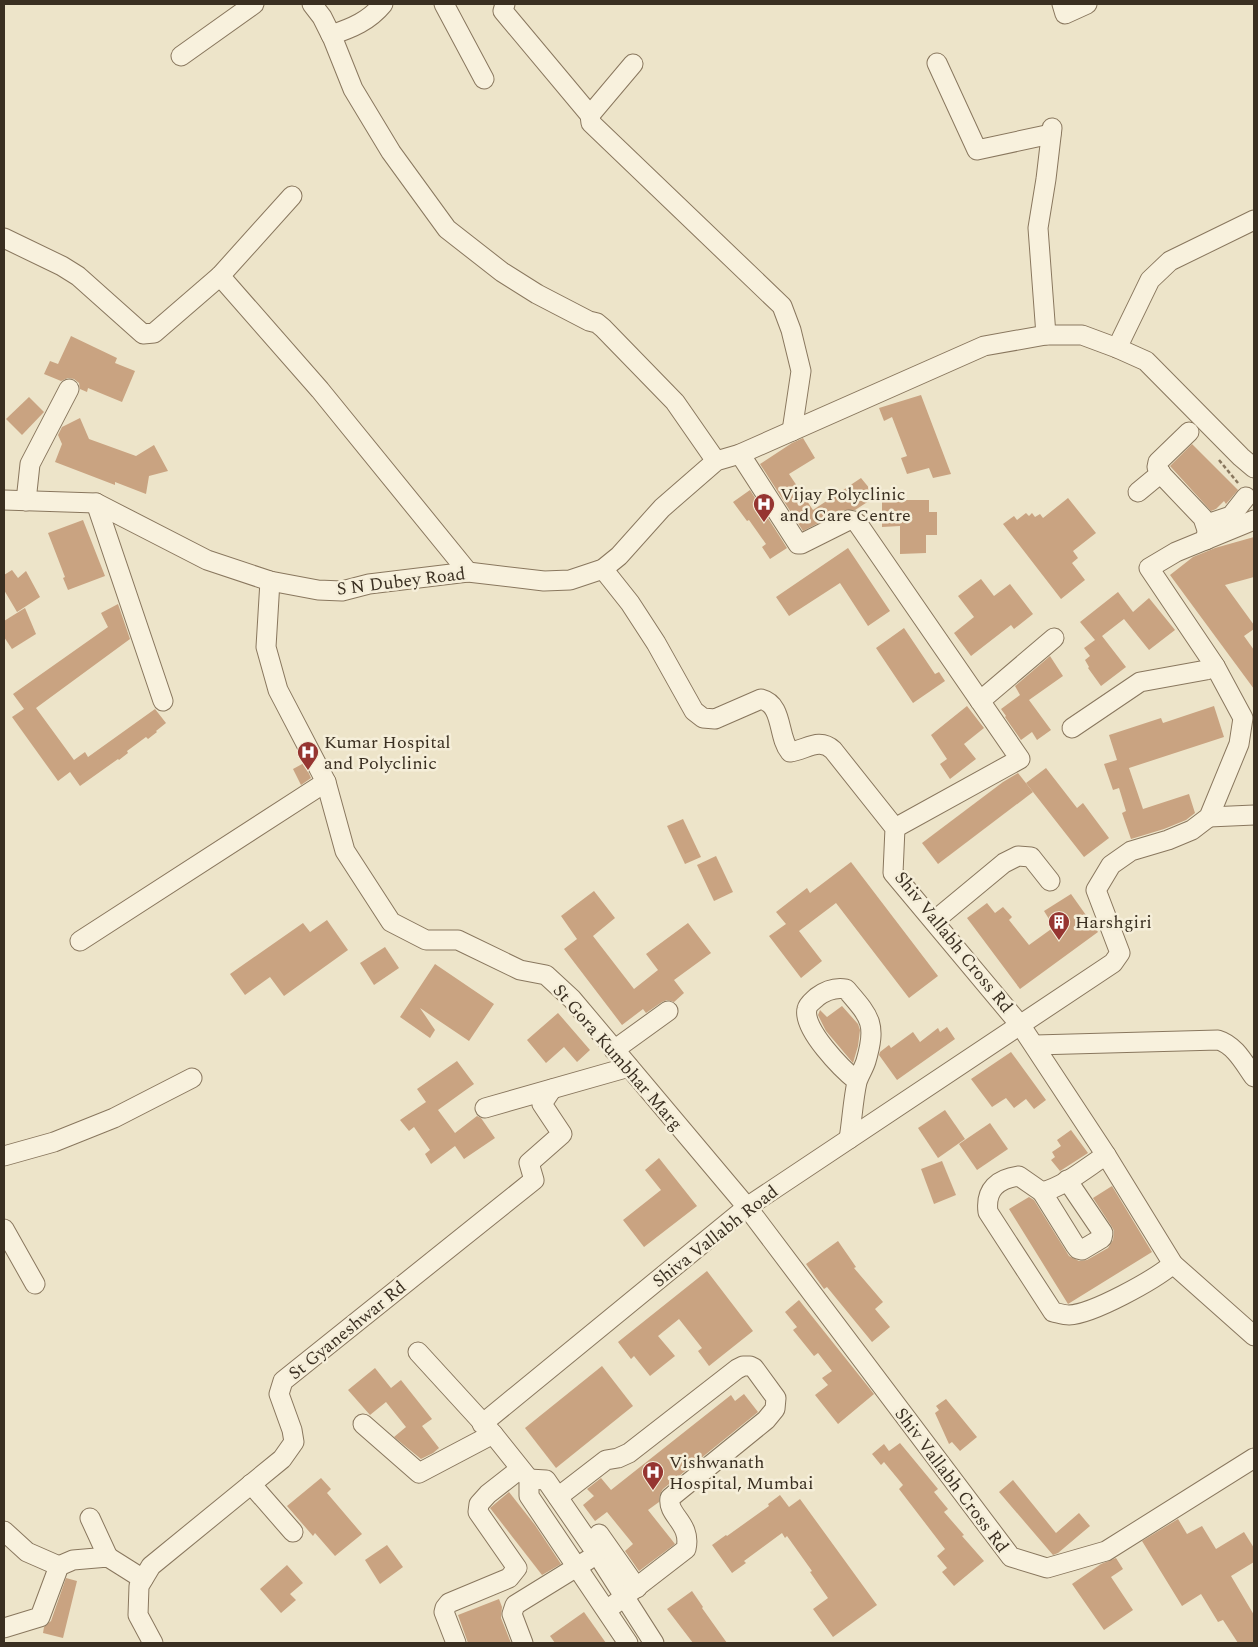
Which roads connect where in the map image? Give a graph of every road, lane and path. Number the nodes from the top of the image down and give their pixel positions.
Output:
1 (254, 4) edge
2 (312, 4) edge
3 (382, 4) edge
4 (444, 4) edge
5 (504, 4) edge
6 (1087, 4) edge
7 (1063, 9) edge
8 (331, 35) junction
9 (181, 56) dead end
10 (936, 63) dead end
11 (634, 64) dead end
12 (484, 79) dead end
13 (590, 115) junction
14 (292, 196) dead end
15 (1254, 220) edge
16 (4, 238) edge
17 (220, 276) junction
18 (1046, 335) junction
19 (1117, 348) junction
20 (69, 389) dead end
21 (792, 431) junction
22 (1189, 432) dead end
23 (1213, 453) dead end
24 (740, 454) junction
25 (716, 461) junction
26 (1254, 468) edge
27 (1161, 473) junction
28 (1138, 492) dead end
29 (1246, 497) joint
30 (4, 500) edge
31 (26, 501) junction
32 (96, 503) junction
33 (1254, 520) edge
34 (1206, 531) junction
35 (603, 569) junction
36 (468, 572) junction
37 (270, 581) junction
38 (1054, 638) dead end
39 (1215, 666) junction
40 (163, 701) dead end
41 (980, 701) junction
42 (1072, 728) dead end
43 (326, 782) junction
44 (1254, 815) edge
45 (1209, 817) junction
46 (895, 828) junction
47 (1050, 881) dead end
48 (934, 921) junction
49 (80, 941) dead end
50 (668, 1011) dead end
51 (1021, 1026) junction
52 (1035, 1044) junction
53 (614, 1050) junction
54 (629, 1067) junction
55 (1254, 1077) edge
56 (192, 1078) dead end
57 (857, 1081) junction
58 (552, 1089) junction
59 (484, 1108) dead end
60 (849, 1139) junction
61 (1106, 1155) junction
62 (4, 1156) edge
63 (1067, 1180) junction
64 (1042, 1192) junction
65 (747, 1207) junction
66 (4, 1229) edge
67 (1173, 1264) junction
68 (35, 1284) dead end
69 (1254, 1336) edge
70 (418, 1352) dead end
71 (362, 1424) dead end
72 (488, 1429) junction
73 (1254, 1458) edge
74 (525, 1474) junction
75 (251, 1484) junction
76 (562, 1494) junction
77 (90, 1518) dead end
78 (4, 1532) edge
79 (293, 1532) dead end
80 (597, 1554) junction
81 (108, 1557) junction
82 (59, 1566) junction
83 (577, 1568) junction
84 (143, 1579) junction
85 (631, 1593) junction
86 (607, 1610) junction
87 (640, 1621) junction
88 (4, 1628) edge
89 (625, 1638) edge
90 (153, 1643) edge
91 (456, 1643) edge
92 (523, 1643) edge
93 (654, 1643) edge

1 - 9 street
2 - 8 street
3 - 8 street
4 - 12 street
5 - 13 street
6 - 7 street
8 - 25 street
10 - 18 street
11 - 13 street
13 - 21 street
14 - 17 street
15 - 19 street
16 - 17 street
17 - 36 street
18 - 19 street, S N Dubey Road
18 - 21 street, S N Dubey Road
19 - 26 street, S N Dubey Road
20 - 31 street
21 - 24 street, S N Dubey Road
22 - 27 street
23 - 29 path
24 - 25 street, S N Dubey Road
24 - 41 street
25 - 35 street, S N Dubey Road
27 - 28 street
27 - 34 street
29 - 34 street
30 - 31 street, S N Dubey Road
31 - 32 street, S N Dubey Road
32 - 37 street, S N Dubey Road
32 - 40 street
33 - 34 street
34 - 39 street
35 - 36 street, S N Dubey Road
35 - 46 street
36 - 37 street, S N Dubey Road
37 - 43 street, St Gora Kumbhar Marg
38 - 41 street
39 - 42 street
39 - 45 street
41 - 46 street
43 - 49 street
43 - 53 street, St Gora Kumbhar Marg
44 - 45 street
45 - 51 street, Shiva Vallabh Road
46 - 48 street, Shiv Vallabh Cross Rd
47 - 48 street
48 - 51 street, Shiv Vallabh Cross Rd
50 - 53 street
51 - 52 street, Shiv Vallabh Cross Rd
51 - 60 street, Shiva Vallabh Road
52 - 55 street
52 - 61 street, Shiv Vallabh Cross Rd
53 - 54 street, St Gora Kumbhar Marg
54 - 58 street
54 - 65 street, St Gora Kumbhar Marg
56 - 62 street
57 - 57 street
57 - 60 street
58 - 59 street
58 - 75 street, St Gyaneshwar Rd
60 - 65 street, Shiva Vallabh Road
61 - 63 street
61 - 67 street, Shiv Vallabh Cross Rd
63 - 64 street
63 - 64 street
64 - 67 street
65 - 72 street, Shiva Vallabh Road
65 - 73 street, Shiv Vallabh Cross Rd
66 - 68 street
67 - 69 street, Shiv Vallabh Cross Rd
70 - 72 street
71 - 72 street, Shiva Vallabh Road
72 - 74 street
74 - 76 street
74 - 83 street
74 - 91 street
75 - 79 street
75 - 84 street, St Gyaneshwar Rd
76 - 80 street
76 - 85 street
76 - 85 street
77 - 81 street
78 - 82 street
80 - 83 street
80 - 85 street
81 - 82 street
81 - 84 street
82 - 88 street
83 - 86 street
83 - 92 street
84 - 90 street, St Gyaneshwar Rd
85 - 86 street
85 - 87 street
86 - 89 street
87 - 89 street
87 - 93 street

